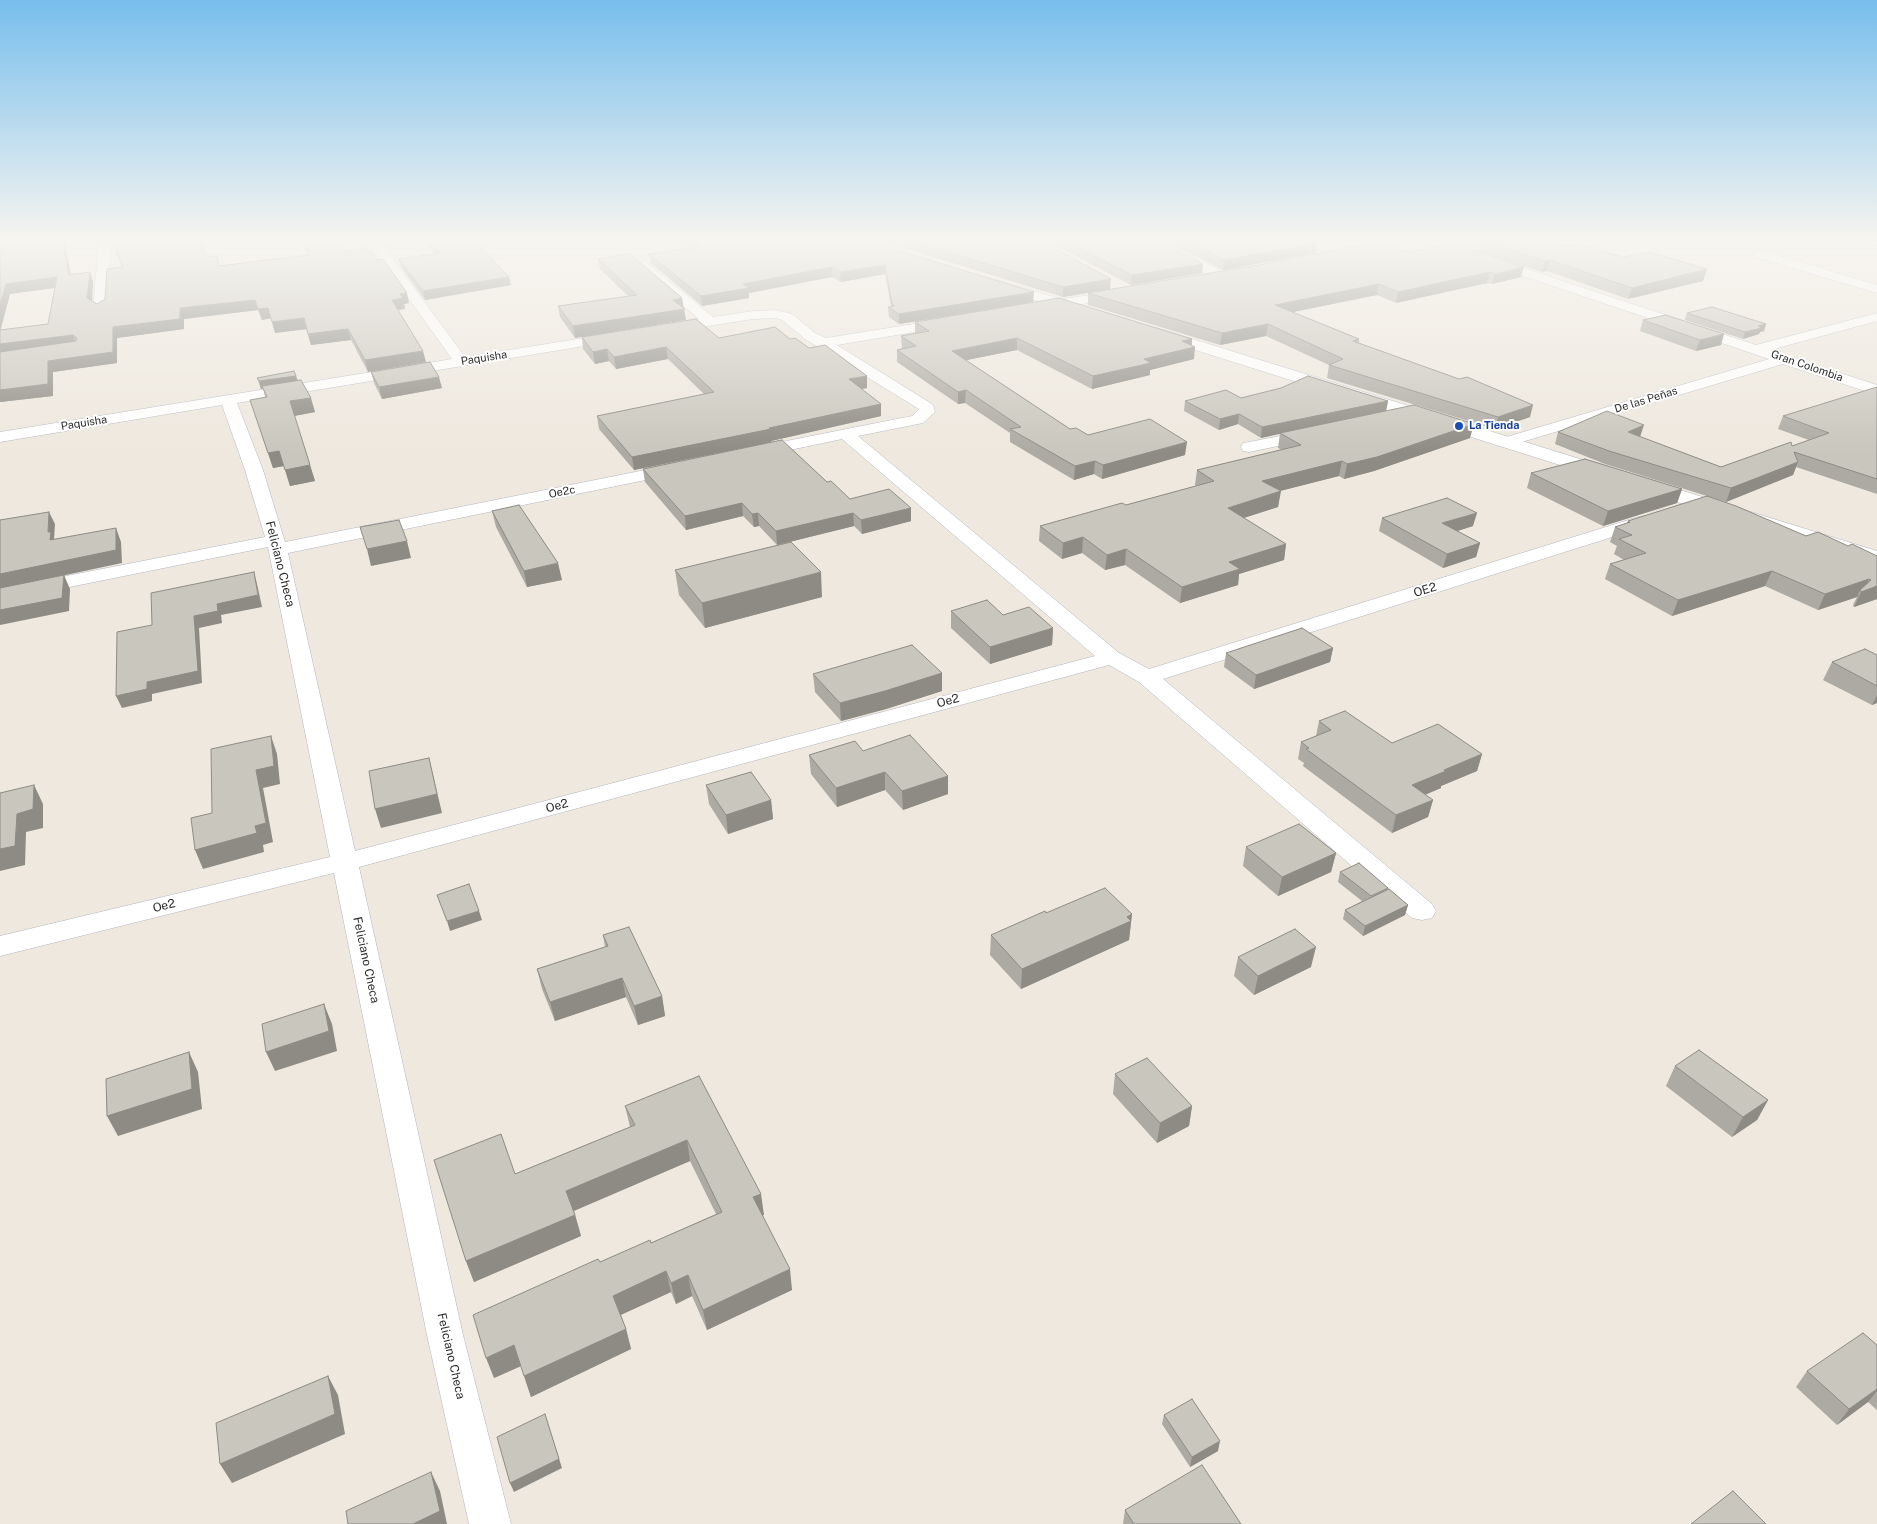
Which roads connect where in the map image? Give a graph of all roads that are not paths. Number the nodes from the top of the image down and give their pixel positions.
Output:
1 (423, 310) edge
2 (695, 310) edge
3 (1083, 310) edge
4 (1637, 310) edge
5 (1101, 315) edge
6 (1877, 317) edge
7 (708, 321) junction
8 (957, 321) edge
9 (1139, 327) edge
10 (651, 331) edge
11 (632, 334) edge
12 (824, 343) junction
13 (1757, 350) junction
14 (1783, 359) junction
15 (461, 362) junction
16 (1877, 390) edge
17 (228, 400) junction
18 (1414, 412) junction
19 (1377, 420) edge
20 (1331, 430) edge
21 (845, 433) junction
22 (0, 437) edge
23 (1509, 441) junction
24 (1249, 447) dead end
25 (738, 456) edge
26 (690, 466) edge
27 (1702, 503) junction
28 (277, 544) junction
29 (1877, 558) edge
30 (0, 595) edge
31 (1111, 658) junction
32 (1147, 677) junction
33 (345, 862) junction
34 (1422, 911) dead end
35 (0, 946) edge
36 (490, 1524) edge

1 - 15 street
2 - 7 street
3 - 5 street
4 - 13 street, Gran Colombia
6 - 13 street
7 - 10 street
7 - 12 street
8 - 12 street
9 - 18 street
11 - 15 street, Paquisha
12 - 21 street
13 - 14 street, Gran Colombia
14 - 16 street, Gran Colombia
14 - 23 street, De las Peñas
15 - 17 street, Paquisha
17 - 22 street, Paquisha
17 - 28 street, Feliciano Checa
18 - 19 street
18 - 23 street
20 - 24 street
21 - 25 street
21 - 31 street
23 - 27 street
26 - 28 street, Oe2c
27 - 29 street
27 - 32 street, OE2
28 - 30 street, Oe2c
28 - 33 street, Feliciano Checa
31 - 32 street
31 - 33 street, Oe2
32 - 34 street
33 - 35 street, Oe2
33 - 36 street, Feliciano Checa

